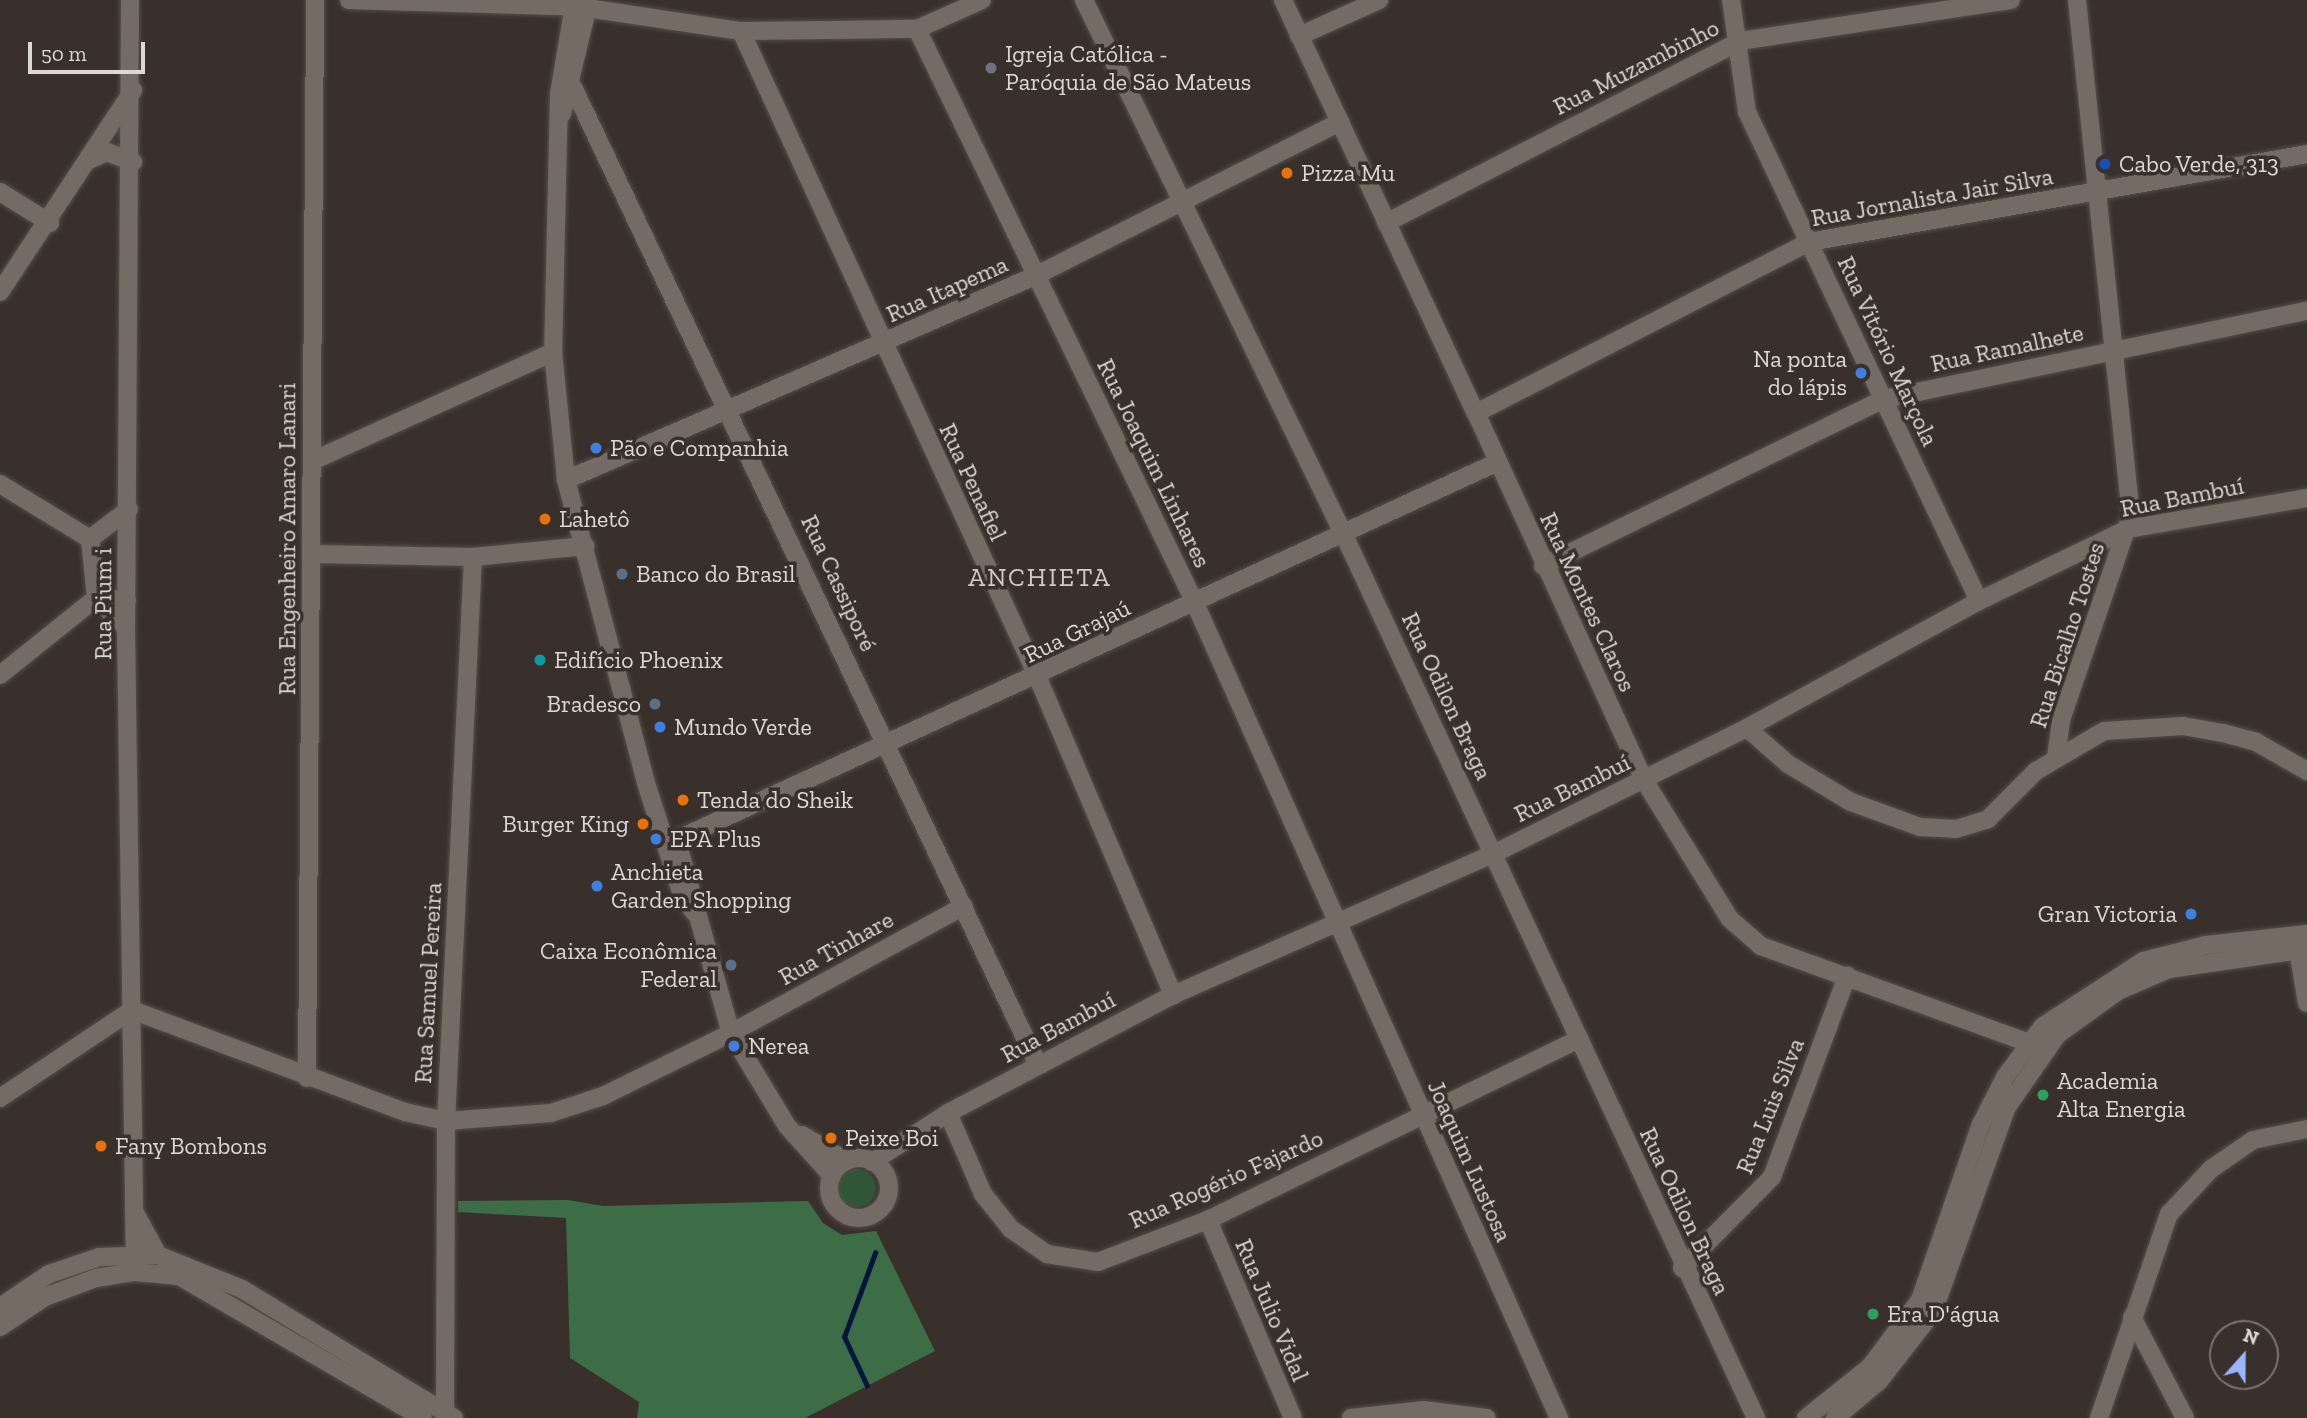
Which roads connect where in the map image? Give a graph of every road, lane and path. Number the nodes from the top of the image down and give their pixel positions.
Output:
1 (130, 0) edge
2 (315, 0) edge
3 (349, 0) edge
4 (982, 0) edge
5 (1084, 0) edge
6 (1283, 0) edge
7 (1379, 0) edge
8 (1731, 0) edge
9 (1886, 0) edge
10 (2011, 0) edge
11 (2077, 0) edge
12 (582, 1) edge
13 (1880, 19) junction
14 (917, 29) junction
15 (741, 32) junction
16 (1299, 36) junction
17 (1740, 41) junction
18 (573, 87) junction
19 (133, 89) junction
20 (562, 114) junction
21 (1340, 122) junction
22 (594, 123) junction
23 (2307, 154) edge
24 (89, 160) junction
25 (133, 162) junction
26 (0, 192) edge
27 (2096, 193) junction
28 (1184, 203) junction
29 (50, 223) junction
30 (1386, 223) junction
31 (1809, 242) junction
32 (1035, 276) junction
33 (0, 292) edge
34 (2307, 311) edge
35 (881, 345) junction
36 (2112, 351) junction
37 (553, 352) junction
38 (1884, 399) junction
39 (731, 410) junction
40 (1476, 413) junction
41 (312, 461) junction
42 (1498, 462) junction
43 (566, 480) junction
44 (0, 484) edge
45 (2307, 498) edge
46 (129, 509) junction
47 (2127, 529) junction
48 (1345, 537) junction
49 (90, 539) junction
50 (585, 546) junction
51 (312, 554) junction
52 (473, 557) junction
53 (1544, 566) junction
54 (96, 598) junction
55 (127, 600) junction
56 (1194, 601) junction
57 (1979, 601) junction
58 (126, 628) junction
59 (0, 675) edge
60 (1038, 678) junction
61 (1746, 728) junction
62 (886, 740) junction
63 (2056, 757) junction
64 (645, 761) junction
65 (2307, 771) edge
66 (1644, 780) junction
67 (676, 840) junction
68 (1493, 854) junction
69 (964, 906) junction
70 (694, 912) junction
71 (1339, 922) junction
72 (2304, 944) edge
73 (1847, 976) junction
74 (1173, 995) junction
75 (2307, 1003) edge
76 (132, 1010) junction
77 (731, 1033) junction
78 (1579, 1039) junction
79 (2029, 1043) junction
80 (1038, 1065) junction
81 (307, 1078) junction
82 (0, 1098) edge
83 (948, 1113) junction
84 (1422, 1114) junction
85 (446, 1121) junction
86 (787, 1126) junction
87 (2307, 1129) edge
88 (847, 1161) junction
89 (872, 1161) junction
90 (832, 1176) junction
91 (132, 1208) junction
92 (1208, 1220) junction
93 (133, 1251) junction
94 (158, 1255) junction
95 (1682, 1268) junction
96 (135, 1272) junction
97 (0, 1307) edge
98 (2132, 1317) junction
99 (0, 1327) edge
100 (450, 1415) edge
101 (423, 1418) edge
102 (1293, 1418) edge
103 (1351, 1418) edge
104 (1486, 1418) edge
105 (1559, 1418) edge
106 (1756, 1418) edge
107 (1806, 1418) edge
108 (1835, 1418) edge
109 (2099, 1418) edge
110 (2185, 1418) edge

1 - 19 street, Rua Pium i
2 - 41 street, Rua Engenheiro Amaro Lanari
3 - 12 street
4 - 14 street
5 - 28 street, Rua Odilon Braga
6 - 16 street, Rua Montes Claros
7 - 16 street
8 - 17 street, Rua Vitório Marçola
9 - 13 street
10 - 13 street, Rua Muzambinho
11 - 27 street
12 - 15 street
12 - 18 street
12 - 20 street
13 - 17 street, Rua Muzambinho
14 - 15 street
14 - 32 street, Rua Joaquim Linhares
15 - 35 street, Rua Penafiel
16 - 21 street, Rua Montes Claros
17 - 30 street, Rua Muzambinho
17 - 31 street, Rua Vitório Marçola
18 - 20 street
18 - 22 street, Rua Cassiporé
19 - 24 street
19 - 25 street, Rua Pium i
20 - 22 street
20 - 37 street
21 - 28 street, Rua Itapema
21 - 30 street, Rua Montes Claros
22 - 39 street, Rua Cassiporé
23 - 27 street, Rua Jornalista Jair Silva
24 - 25 street
24 - 29 street
25 - 46 street, Rua Pium i
26 - 29 street
27 - 31 street, Rua Jornalista Jair Silva
27 - 36 street
28 - 32 street, Rua Itapema
28 - 48 street, Rua Odilon Braga
29 - 33 street
30 - 40 street, Rua Montes Claros
31 - 38 street, Rua Vitório Marçola
31 - 40 street, Rua Jornalista Jair Silva
32 - 35 street, Rua Itapema
32 - 56 street, Rua Joaquim Linhares
34 - 36 street, Rua Ramalhete
35 - 39 street, Rua Itapema
35 - 60 street, Rua Penafiel
36 - 38 street, Rua Ramalhete
36 - 47 street
37 - 41 street
37 - 43 street
38 - 53 street, Rua Ramalhete
38 - 57 street, Rua Vitório Marçola
39 - 43 street, Rua Itapema
39 - 62 street, Rua Cassiporé
40 - 42 street, Rua Montes Claros
41 - 51 street, Rua Engenheiro Amaro Lanari
42 - 48 street, Rua Grajaú
42 - 53 street, Rua Montes Claros
43 - 50 street
44 - 49 street
45 - 47 street, Rua Bambuí
46 - 49 street
46 - 55 street, Rua Pium i
47 - 57 street, Rua Bambuí
47 - 63 street, Rua Bicalho Tostes
48 - 56 street, Rua Grajaú
48 - 68 street, Rua Odilon Braga
49 - 54 street
50 - 52 street
50 - 64 street
51 - 52 street
51 - 81 street, Rua Engenheiro Amaro Lanari
52 - 85 street, Rua Samuel Pereira
53 - 66 street, Rua Montes Claros
54 - 55 street
54 - 58 street
54 - 59 street
55 - 58 street, Rua Pium i
56 - 60 street, Rua Grajaú
56 - 71 street, Rua Joaquim Linhares
57 - 61 street, Rua Bambuí
58 - 76 street, Rua Pium i
60 - 62 street, Rua Grajaú
60 - 74 street, Rua Penafiel
61 - 63 street
61 - 66 street, Rua Bambuí
62 - 67 street, Rua Grajaú
62 - 69 street, Rua Cassiporé
63 - 65 street
64 - 67 street
64 - 70 street
66 - 68 street, Rua Bambuí
66 - 73 street, Rua Montes Claros
67 - 70 street
68 - 71 street, Rua Bambuí
68 - 78 street, Rua Odilon Braga
69 - 77 street, Rua Tinhare
69 - 80 street, Rua Cassiporé
70 - 77 street
71 - 74 street, Rua Bambuí
71 - 84 street, Joaquim Lustosa
72 - 75 street
72 - 79 street
72 - 108 street
73 - 79 street, Rua Montes Claros
73 - 95 street, Rua Luis Silva
74 - 80 street, Rua Bambuí
76 - 81 street
76 - 82 street
76 - 91 street, Rua Pium i
77 - 85 street, Rua Tinhare
77 - 86 street
78 - 84 street, Rua Rogério Fajardo
78 - 95 street, Rua Odilon Braga
79 - 107 street
80 - 83 street, Rua Bambuí
81 - 85 street
83 - 89 street, Rua Bambuí
83 - 92 street, Rua Rogério Fajardo
84 - 92 street, Rua Rogério Fajardo
84 - 105 street, Joaquim Lustosa
85 - 100 street, Rua Samuel Pereira
86 - 88 street
86 - 90 street
87 - 98 street
88 - 89 street
88 - 90 street
89 - 90 street
91 - 93 street, Rua Pium i
91 - 94 street
92 - 102 street, Rua Julio Vidal
93 - 94 street
93 - 96 street, Rua Pium i
93 - 97 street
94 - 100 street
95 - 106 street, Rua Odilon Braga
96 - 99 street
96 - 101 street
98 - 109 street
98 - 110 street
103 - 104 street

